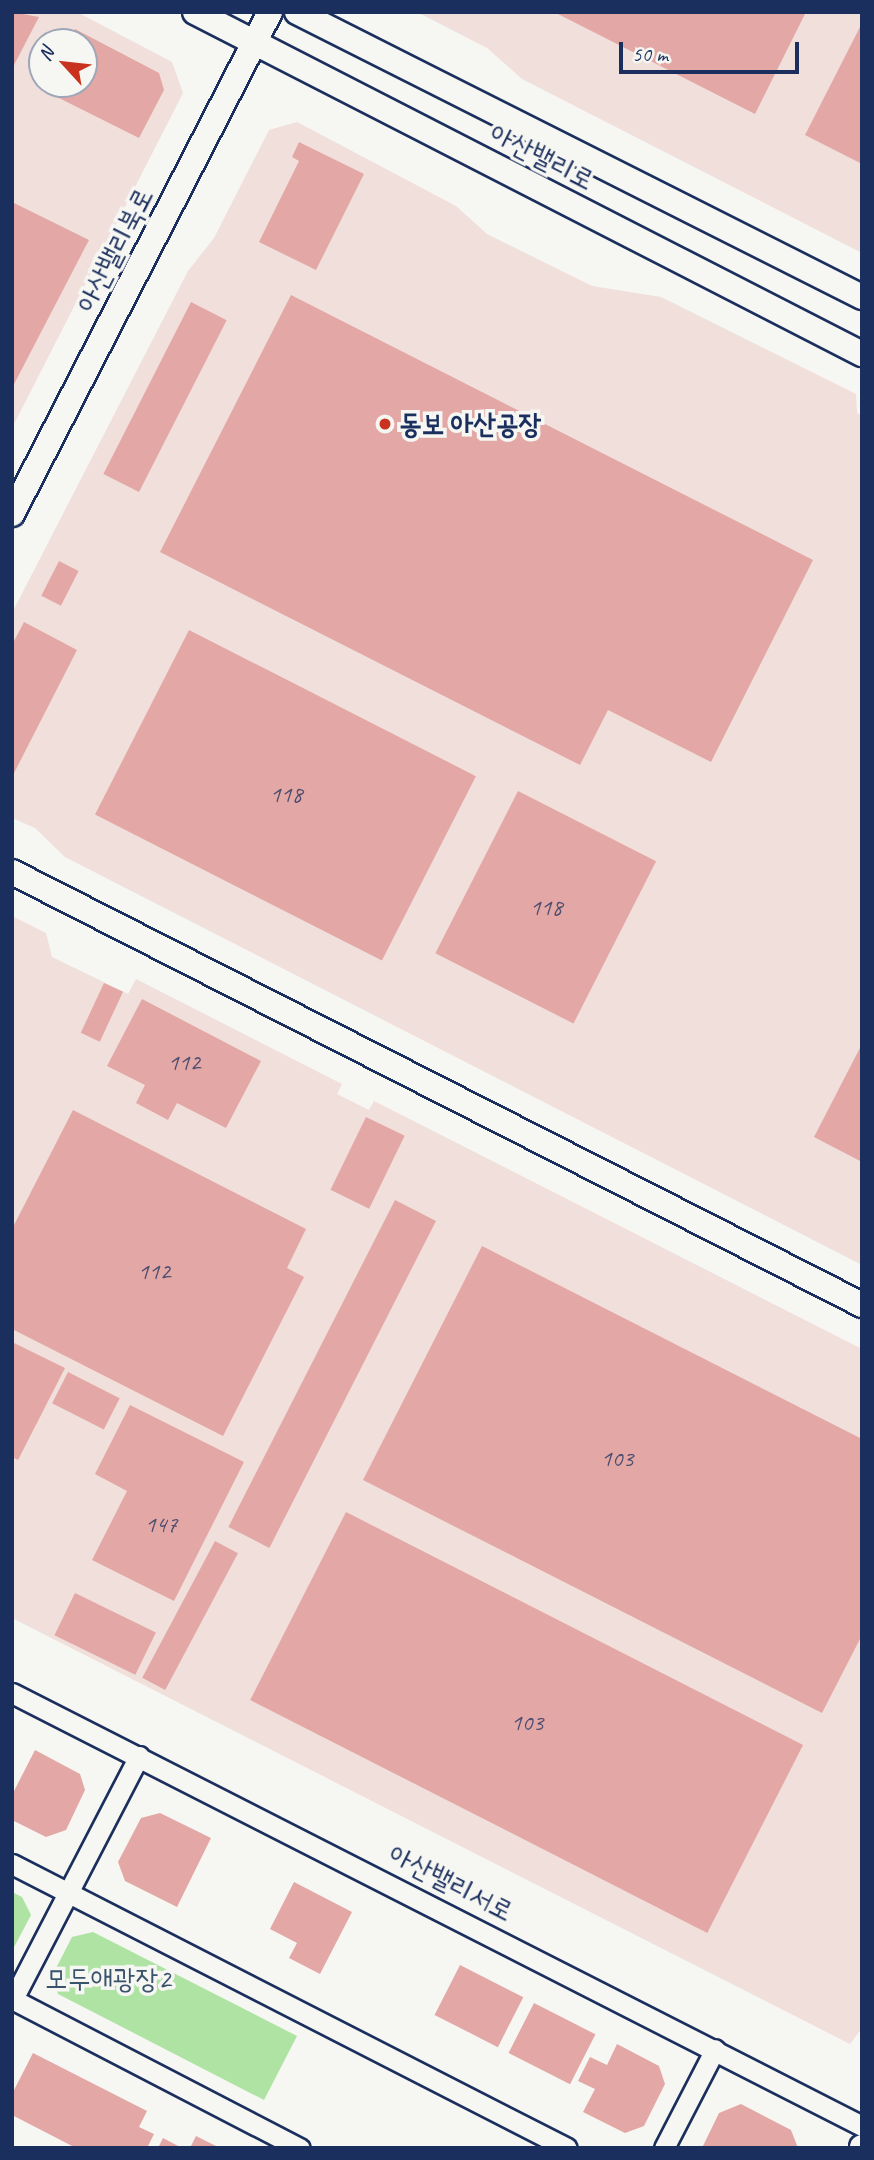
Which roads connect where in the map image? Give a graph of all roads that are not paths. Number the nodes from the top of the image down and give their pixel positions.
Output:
1 (195, 12) edge
2 (270, 12) edge
3 (297, 12) edge
4 (255, 43) junction
5 (862, 297) edge
6 (862, 354) edge
7 (12, 514) edge
8 (12, 872) edge
9 (862, 1305) edge
10 (12, 1693) edge
11 (139, 1756) junction
12 (12, 1864) edge
13 (69, 1893) junction
14 (12, 2000) edge
15 (715, 2049) junction
16 (862, 2126) edge
17 (300, 2148) edge
18 (567, 2148) edge
19 (664, 2148) edge

1 - 4 street, 아산밸리로
2 - 4 street, 아산밸리북로
3 - 5 street, 아산밸리로
4 - 6 street, 아산밸리로
4 - 7 street, 아산밸리북로
8 - 9 street
10 - 11 street, 아산밸리서로
11 - 13 street
11 - 15 street, 아산밸리서로
12 - 13 street
13 - 14 street
13 - 18 street
14 - 17 street
15 - 16 street, 아산밸리서로
15 - 19 street

